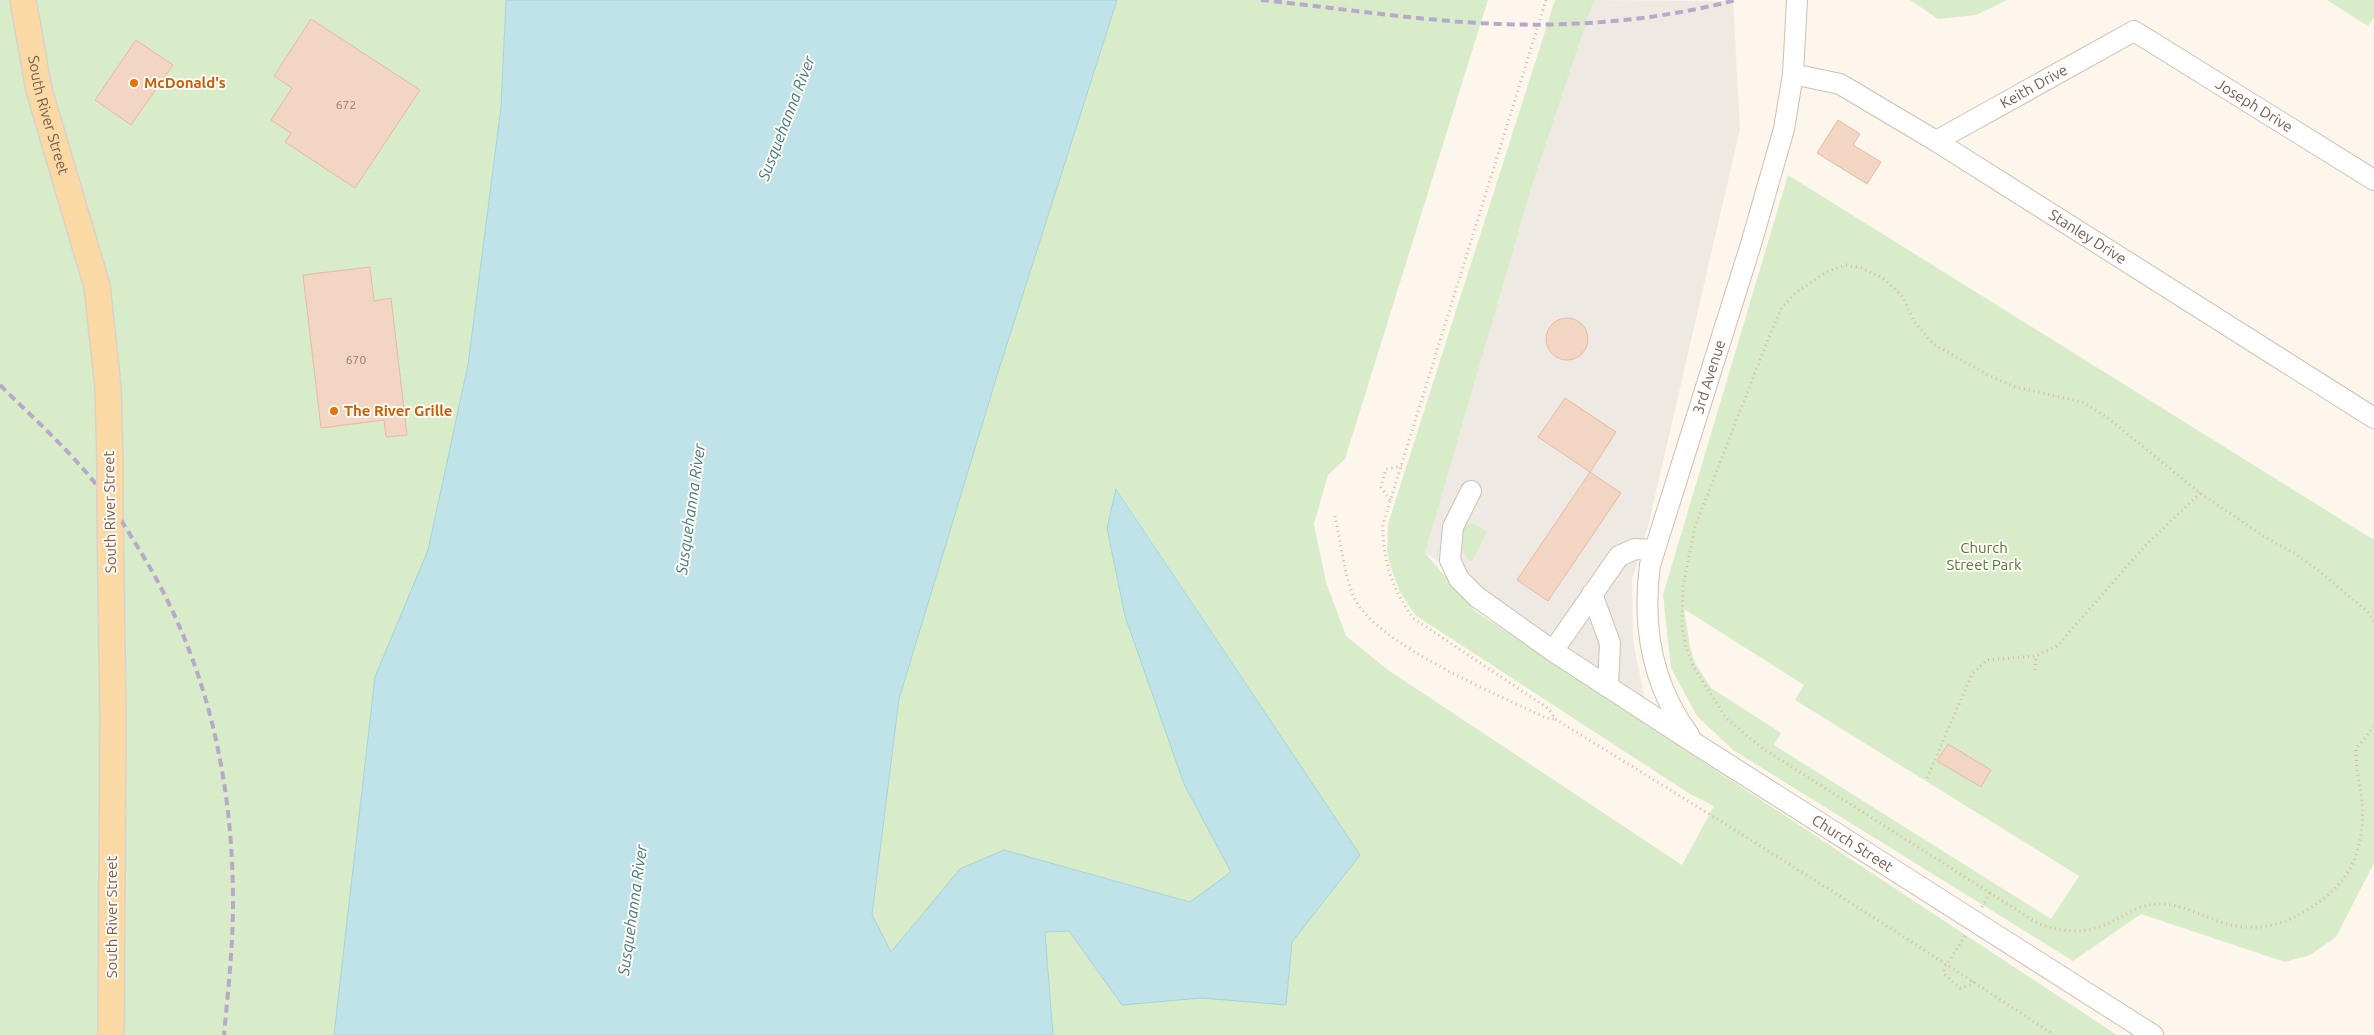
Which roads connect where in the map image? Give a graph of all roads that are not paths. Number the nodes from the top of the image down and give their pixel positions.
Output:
1 (23, 0) edge
2 (1797, 0) edge
3 (2134, 31) joint
4 (1793, 74) junction
5 (1936, 141) junction
6 (2374, 180) edge
7 (2374, 418) edge
8 (1471, 491) dead end
9 (1654, 550) junction
10 (1592, 594) junction
11 (1553, 651) junction
12 (1608, 687) junction
13 (1696, 744) junction
14 (111, 1035) edge
15 (2153, 1035) edge

1 - 14 main road, South River Street, bridge
2 - 4 street, 3rd Avenue
3 - 5 street, Keith Drive
3 - 6 street, Joseph Drive
4 - 5 street, Stanley Drive
4 - 9 street, 3rd Avenue
5 - 7 street, Stanley Drive
8 - 11 street, Church Street
9 - 10 street
9 - 13 street, 3rd Avenue
10 - 11 street
10 - 12 street
11 - 12 street, Church Street
12 - 13 street, Church Street
13 - 15 street, Church Street

